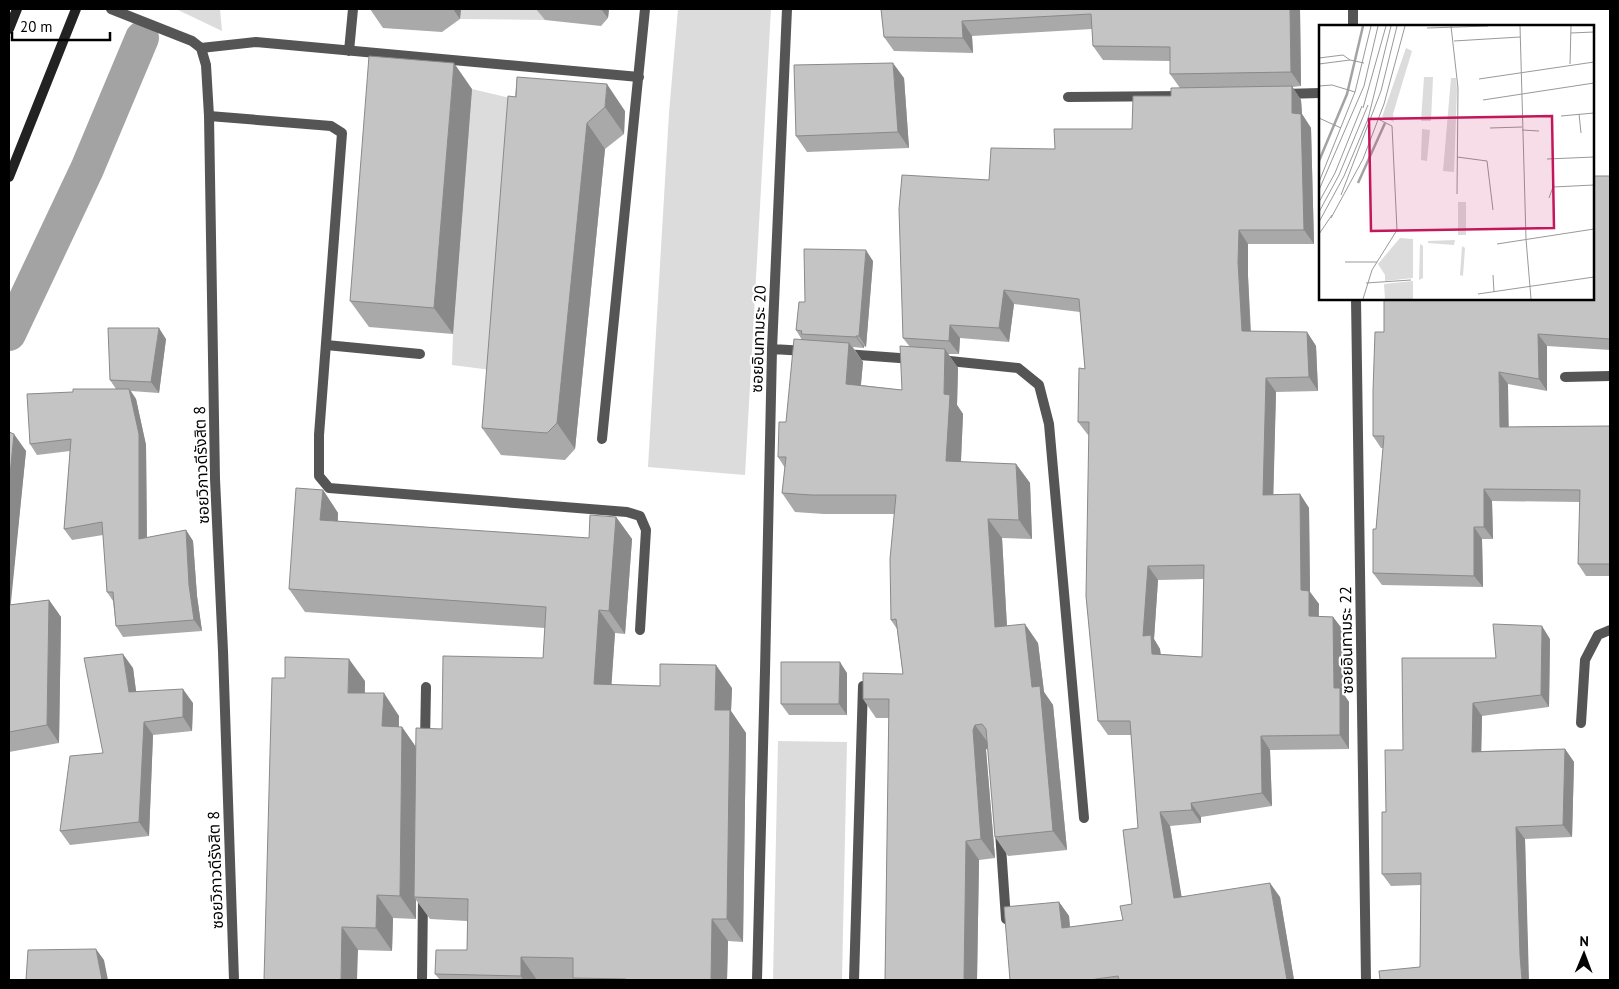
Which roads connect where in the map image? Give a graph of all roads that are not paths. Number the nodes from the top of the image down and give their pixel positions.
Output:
1 (76, 9) edge
2 (111, 9) edge
3 (352, 9) edge
4 (645, 9) edge
5 (787, 9) edge
6 (1353, 9) edge
7 (16, 11) edge
8 (1353, 25) edge
9 (9, 29) edge
10 (202, 48) junction
11 (349, 50) junction
12 (639, 76) junction
13 (1319, 93) edge
14 (1272, 94) edge
15 (1194, 95) edge
16 (1068, 98) dead end
17 (209, 116) junction
18 (9, 177) edge
19 (1356, 300) edge
20 (326, 345) junction
21 (772, 349) junction
22 (420, 354) dead end
23 (1610, 376) edge
24 (1565, 377) dead end
25 (602, 439) dead end
26 (640, 630) dead end
27 (1610, 630) edge
28 (863, 686) edge
29 (426, 687) dead end
30 (1580, 722) dead end
31 (425, 756) edge
32 (1084, 818) dead end
33 (999, 826) edge
34 (423, 892) edge
35 (1007, 932) edge
36 (234, 980) edge
37 (422, 980) edge
38 (758, 980) edge
39 (854, 980) edge
40 (1366, 980) edge

1 - 18 main road
2 - 10 street
3 - 11 street
4 - 12 street
5 - 21 street, ซอยอินทามระ 20
6 - 8 street
7 - 9 main road
10 - 11 street
10 - 17 street, ซอยวิภาวดีรังสิต 8
11 - 12 street
12 - 25 street
13 - 14 street
15 - 16 street
17 - 20 street
17 - 36 street, ซอยวิภาวดีรังสิต 8
19 - 40 street, ซอยอินทามระ 22
20 - 22 street
20 - 26 street
21 - 32 street
21 - 38 street, ซอยอินทามระ 20
23 - 24 street
27 - 30 street
28 - 39 street
29 - 31 street
33 - 35 street
34 - 37 street

